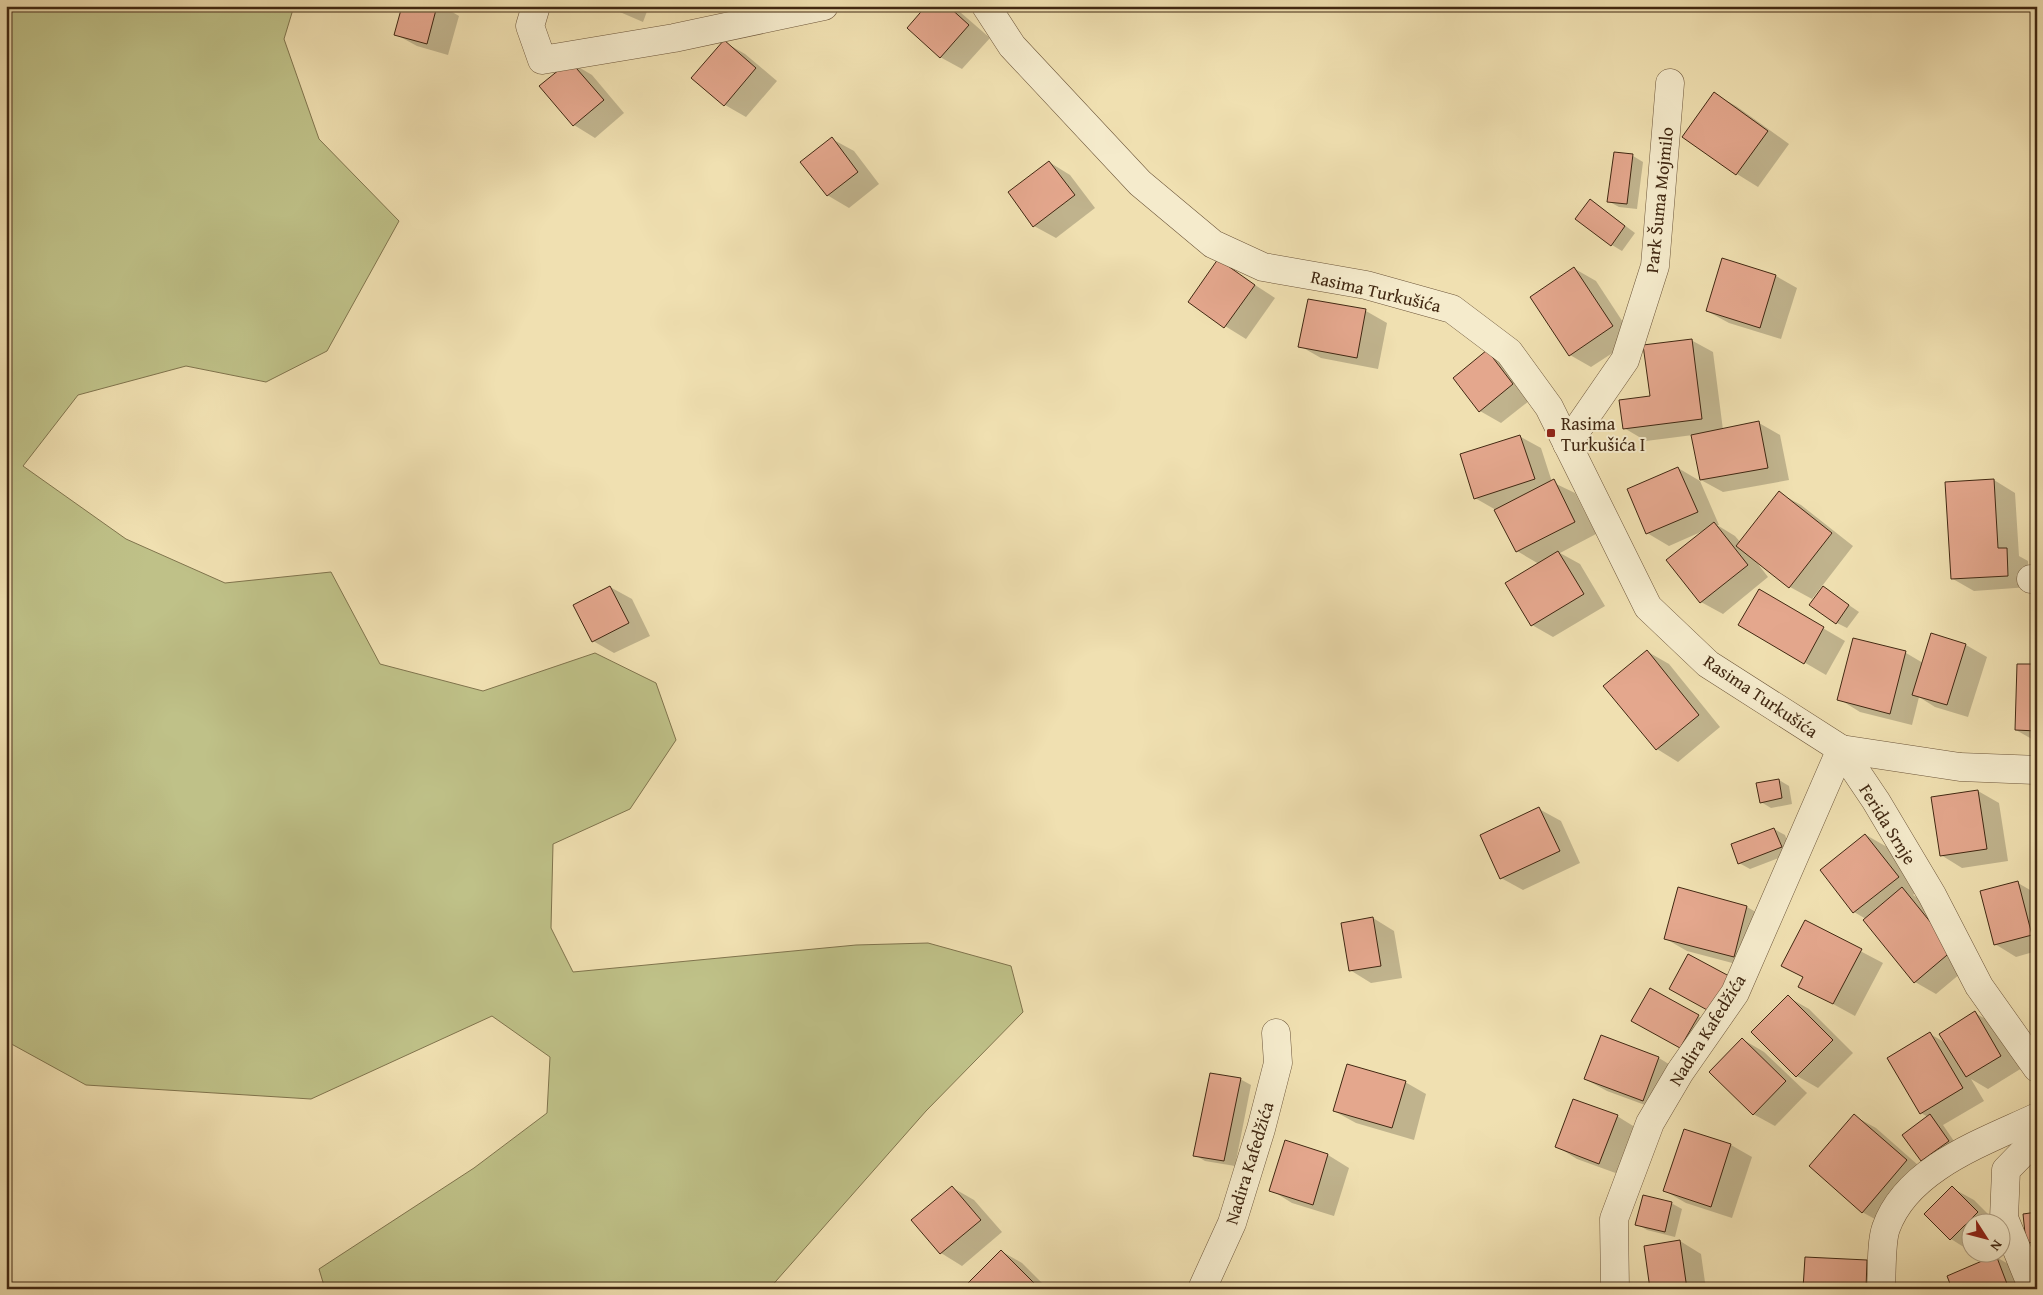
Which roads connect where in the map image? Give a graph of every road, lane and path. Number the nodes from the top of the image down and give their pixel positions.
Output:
1 (536, 6) edge
2 (824, 6) edge
3 (986, 6) edge
4 (1670, 83) dead end
5 (1567, 444) junction
6 (1841, 749) junction
7 (2037, 770) edge
8 (1276, 1033) dead end
9 (2037, 1068) edge
10 (2037, 1117) edge
11 (2037, 1138) edge
12 (1202, 1289) edge
13 (1615, 1289) edge
14 (1881, 1289) edge
15 (2033, 1289) edge

1 - 2 street
3 - 5 street, Rasima Turkušića
4 - 5 street, Park Šuma Mojmilo
5 - 6 street, Rasima Turkušića
6 - 7 street, Ferida Srnje
6 - 9 street, Ferida Srnje
6 - 13 street, Nadira Kafedžića
8 - 12 street, Nadira Kafedžića
10 - 14 street
11 - 15 street

